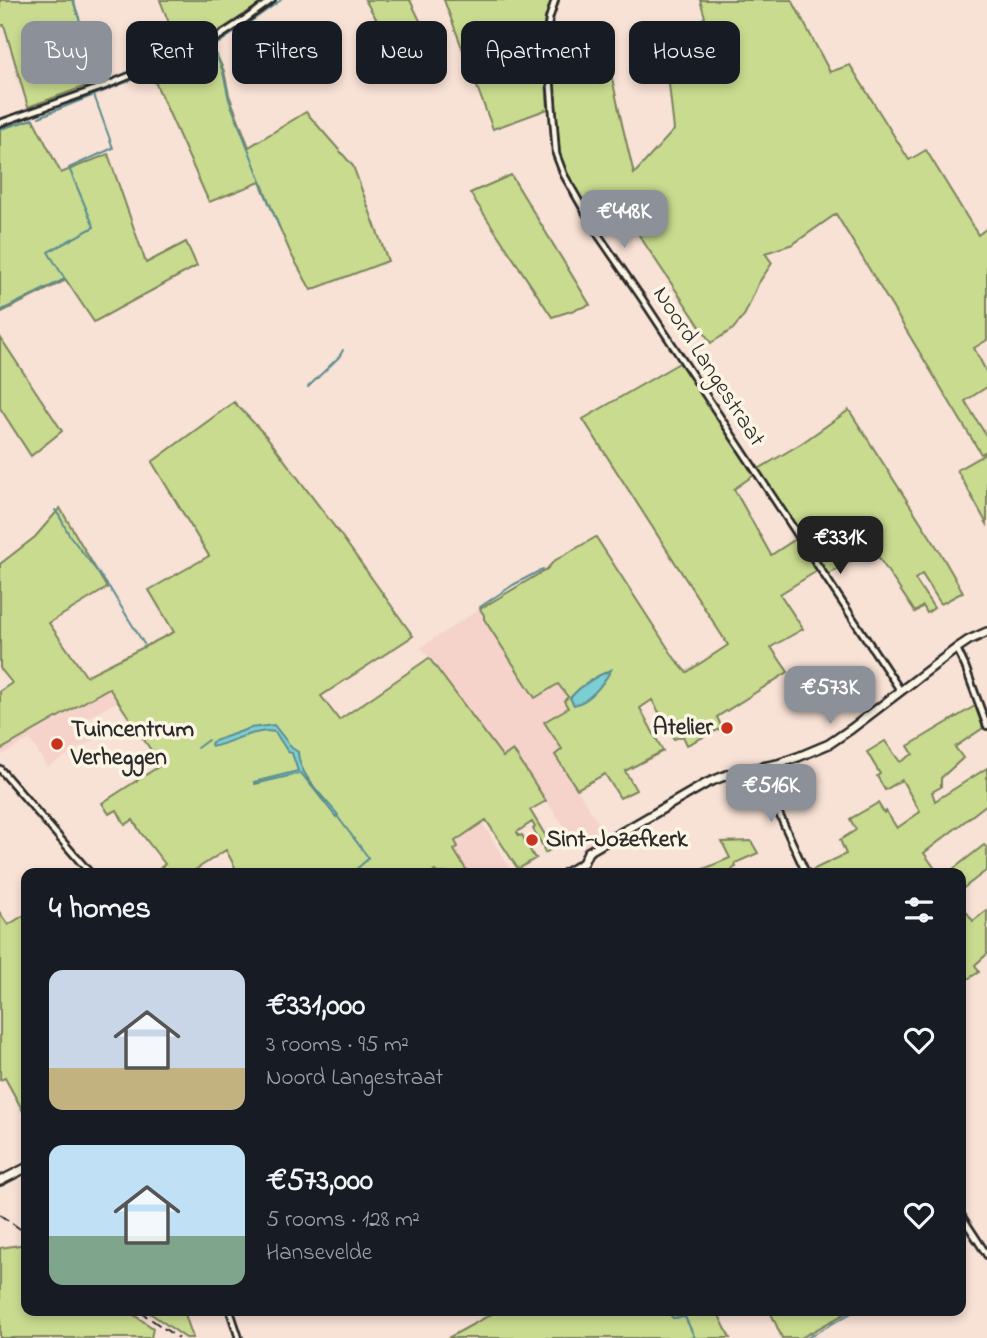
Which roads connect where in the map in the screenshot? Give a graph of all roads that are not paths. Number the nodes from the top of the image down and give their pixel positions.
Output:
1 (272, 0) edge
2 (555, 0) edge
3 (0, 123) edge
4 (987, 632) edge
5 (957, 648) junction
6 (900, 690) junction
7 (987, 726) edge
8 (761, 767) junction
9 (0, 769) edge
10 (86, 868) edge
11 (574, 868) edge
12 (804, 868) edge
13 (21, 1170) edge
14 (0, 1181) edge
15 (966, 1223) edge
16 (987, 1255) edge
17 (232, 1316) edge
18 (239, 1338) edge

1 - 3 street
2 - 6 street, Noord Langestraat
4 - 5 street
5 - 6 street
5 - 7 street
6 - 8 street
8 - 11 street
8 - 12 street
9 - 10 street
13 - 14 street
15 - 16 street
17 - 18 street

